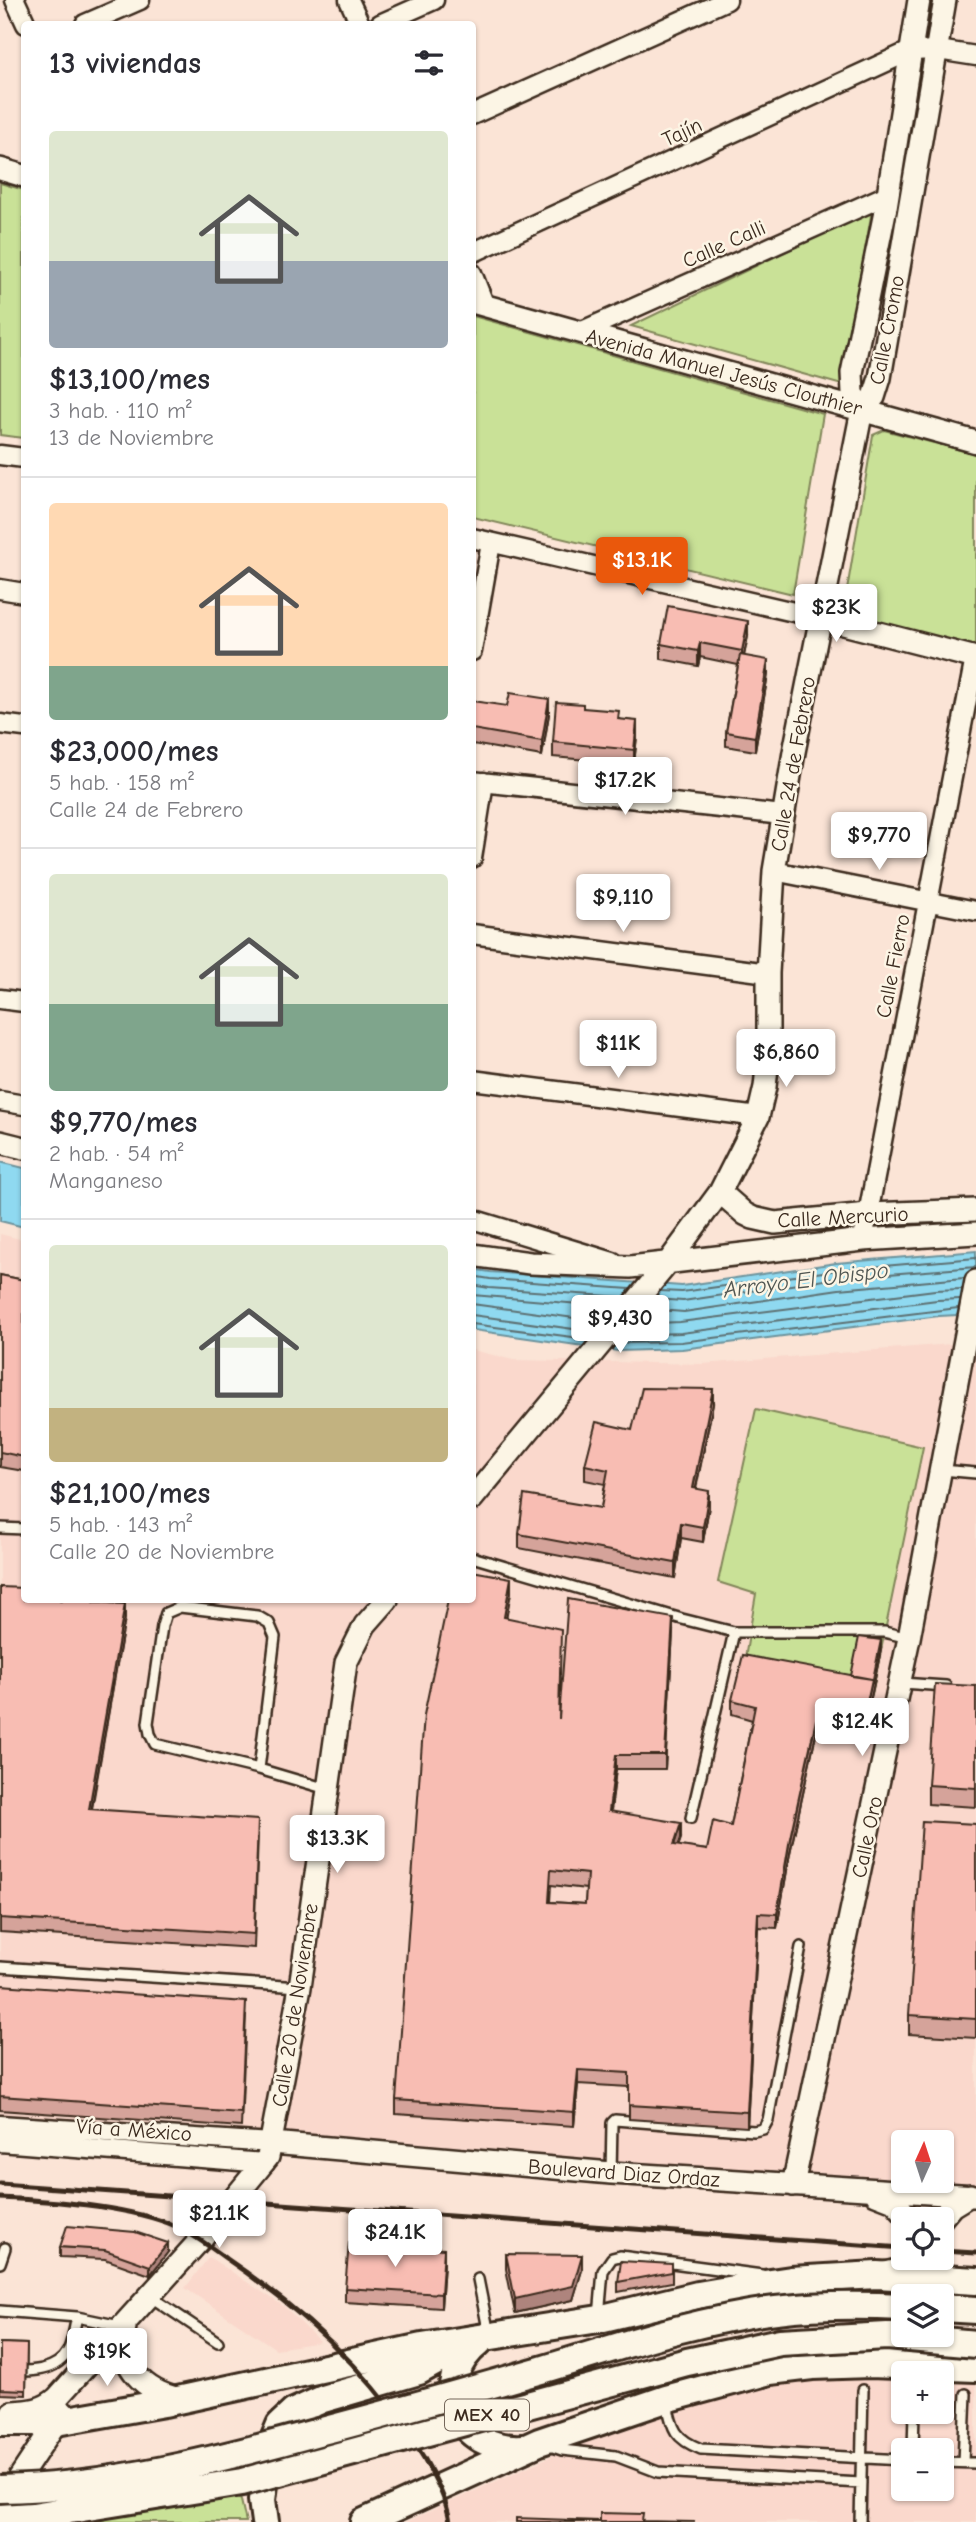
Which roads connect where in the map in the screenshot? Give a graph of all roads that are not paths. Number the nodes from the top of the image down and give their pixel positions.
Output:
1 (15, 0) edge
2 (140, 0) edge
3 (349, 0) edge
4 (433, 0) edge
5 (727, 0) edge
6 (919, 0) edge
7 (945, 0) edge
8 (25, 21) edge
9 (92, 21) edge
10 (359, 21) edge
11 (387, 21) edge
12 (938, 50) junction
13 (910, 51) junction
14 (976, 56) edge
15 (476, 113) edge
16 (0, 169) edge
17 (21, 175) edge
18 (887, 195) junction
19 (476, 251) edge
20 (479, 304) edge
21 (580, 332) junction
22 (862, 410) junction
23 (976, 442) edge
24 (0, 455) edge
25 (21, 458) edge
26 (476, 539) edge
27 (491, 543) junction
28 (0, 589) edge
29 (21, 592) edge
30 (820, 618) junction
31 (476, 628) edge
32 (976, 658) edge
33 (0, 724) edge
34 (21, 727) edge
35 (478, 782) edge
36 (476, 807) edge
37 (783, 815) junction
38 (774, 871) junction
39 (928, 901) junction
40 (976, 911) edge
41 (476, 935) edge
42 (768, 973) junction
43 (0, 999) edge
44 (21, 1002) edge
45 (476, 1081) edge
46 (0, 1101) edge
47 (21, 1104) edge
48 (758, 1117) junction
49 (0, 1142) edge
50 (21, 1147) edge
51 (720, 1192) junction
52 (976, 1210) edge
53 (868, 1214) junction
54 (476, 1220) edge
55 (976, 1233) edge
56 (863, 1240) junction
57 (476, 1256) edge
58 (667, 1264) junction
59 (630, 1267) junction
60 (976, 1281) edge
61 (942, 1470) junction
62 (976, 1473) edge
63 (476, 1494) edge
64 (0, 1528) edge
65 (21, 1529) edge
66 (476, 1558) edge
67 (384, 1603) edge
68 (734, 1632) junction
69 (909, 1637) junction
70 (899, 1682) junction
71 (953, 1686) edge
72 (259, 1769) junction
73 (327, 1789) junction
74 (691, 1818) dead end
75 (801, 1947) dead end
76 (0, 1967) edge
77 (300, 1987) junction
78 (0, 2125) edge
79 (0, 2143) edge
80 (272, 2143) junction
81 (265, 2163) junction
82 (611, 2173) junction
83 (793, 2185) junction
84 (861, 2188) junction
85 (973, 2195) edge
86 (899, 2207) edge
87 (951, 2207) edge
88 (5, 2248) dead end
89 (0, 2263) edge
90 (898, 2270) edge
91 (877, 2275) junction
92 (478, 2279) dead end
93 (791, 2280) junction
94 (976, 2281) edge
95 (149, 2296) junction
96 (891, 2307) edge
97 (954, 2309) edge
98 (976, 2310) edge
99 (0, 2311) edge
100 (77, 2317) junction
101 (599, 2319) junction
102 (123, 2328) junction
103 (483, 2337) junction
104 (218, 2342) dead end
105 (976, 2344) edge
106 (976, 2368) edge
107 (0, 2371) edge
108 (863, 2390) dead end
109 (966, 2394) dead end
110 (182, 2399) junction
111 (666, 2399) junction
112 (0, 2412) edge
113 (0, 2422) edge
114 (56, 2422) junction
115 (539, 2442) junction
116 (862, 2458) junction
117 (891, 2459) edge
118 (954, 2462) edge
119 (963, 2462) junction
120 (976, 2463) edge
121 (861, 2483) junction
122 (0, 2489) edge
123 (0, 2507) edge
124 (0, 2518) edge
125 (373, 2520) edge
126 (265, 2522) edge
127 (860, 2522) edge

1 - 8 street
2 - 9 street
3 - 10 street
4 - 11 street
5 - 15 street
6 - 13 street, Calle Cromo
7 - 12 street, Calle Cromo
12 - 13 street
12 - 14 street
12 - 22 street, Calle Cromo
13 - 18 street, Calle Cromo
13 - 19 street, Tajín
16 - 17 street
18 - 21 street, Calle Calli
18 - 22 street, Calle Cromo
20 - 21 street, Avenida Manuel Jesús Clouthier
21 - 22 street, Avenida Manuel Jesús Clouthier
22 - 23 street, Avenida Manuel Jesús Clouthier
22 - 30 street, Calle 24 de Febrero
24 - 25 street
26 - 27 street
27 - 30 street
27 - 31 street
28 - 29 street
30 - 32 street
30 - 37 street, Calle 24 de Febrero
32 - 39 street, Calle Fierro
33 - 34 street
35 - 36 street
35 - 37 street
37 - 38 street, Calle 24 de Febrero
38 - 39 street
38 - 42 street
39 - 40 street
39 - 53 street, Calle Fierro
41 - 42 street
42 - 48 street
43 - 44 street
45 - 48 street
46 - 47 street
48 - 51 street
49 - 50 street
51 - 53 street, Calle Mercurio
51 - 58 street
52 - 53 street, Calle Mercurio
53 - 56 street, Calle Fierro
54 - 59 street
55 - 56 street
56 - 58 street
57 - 59 street
58 - 59 street
58 - 63 street
60 - 61 street, Calle Oro
61 - 62 lane
61 - 69 street, Calle Oro
64 - 65 lane
66 - 68 lane
67 - 73 street, Calle 20 de Noviembre
68 - 69 lane
68 - 74 lane
69 - 70 street, Calle Oro
70 - 71 lane
70 - 83 street, Calle Oro
72 - 72 lane
72 - 73 lane
73 - 77 street, Calle 20 de Noviembre
75 - 82 lane
76 - 77 lane
77 - 80 street, Calle 20 de Noviembre
78 - 80 street
79 - 81 street, Vía a México
80 - 81 street, Calle 20 de Noviembre
80 - 82 street, Boulevard Diaz Ordaz
81 - 95 street, Calle 20 de Noviembre
82 - 83 street, Boulevard Diaz Ordaz
83 - 84 street, Boulevard Diaz Ordaz
84 - 85 street, Boulevard Diaz Ordaz
84 - 86 street
85 - 87 street
88 - 89 lane
90 - 91 street
91 - 93 main road
91 - 94 main road
92 - 103 lane
93 - 101 main road
93 - 101 lane
95 - 102 street, Calle 20 de Noviembre
95 - 104 lane
96 - 122 main road, MEX 40, bridge
97 - 98 main road
99 - 100 lane
100 - 102 lane
100 - 107 lane
101 - 103 main road
102 - 110 street
102 - 112 street, Calle 20 de Noviembre
102 - 114 street, Calle 20 de Noviembre
103 - 110 main road
103 - 115 main road
103 - 126 main road
105 - 124 main road, MEX 40, bridge
106 - 111 main road
108 - 116 lane
109 - 119 lane
110 - 114 main road
111 - 115 main road
111 - 116 lane
113 - 114 main road
114 - 123 street, Calle 20 de Noviembre
115 - 121 lane
115 - 125 main road
116 - 117 lane
116 - 121 lane
118 - 119 lane
119 - 120 lane
121 - 127 lane

